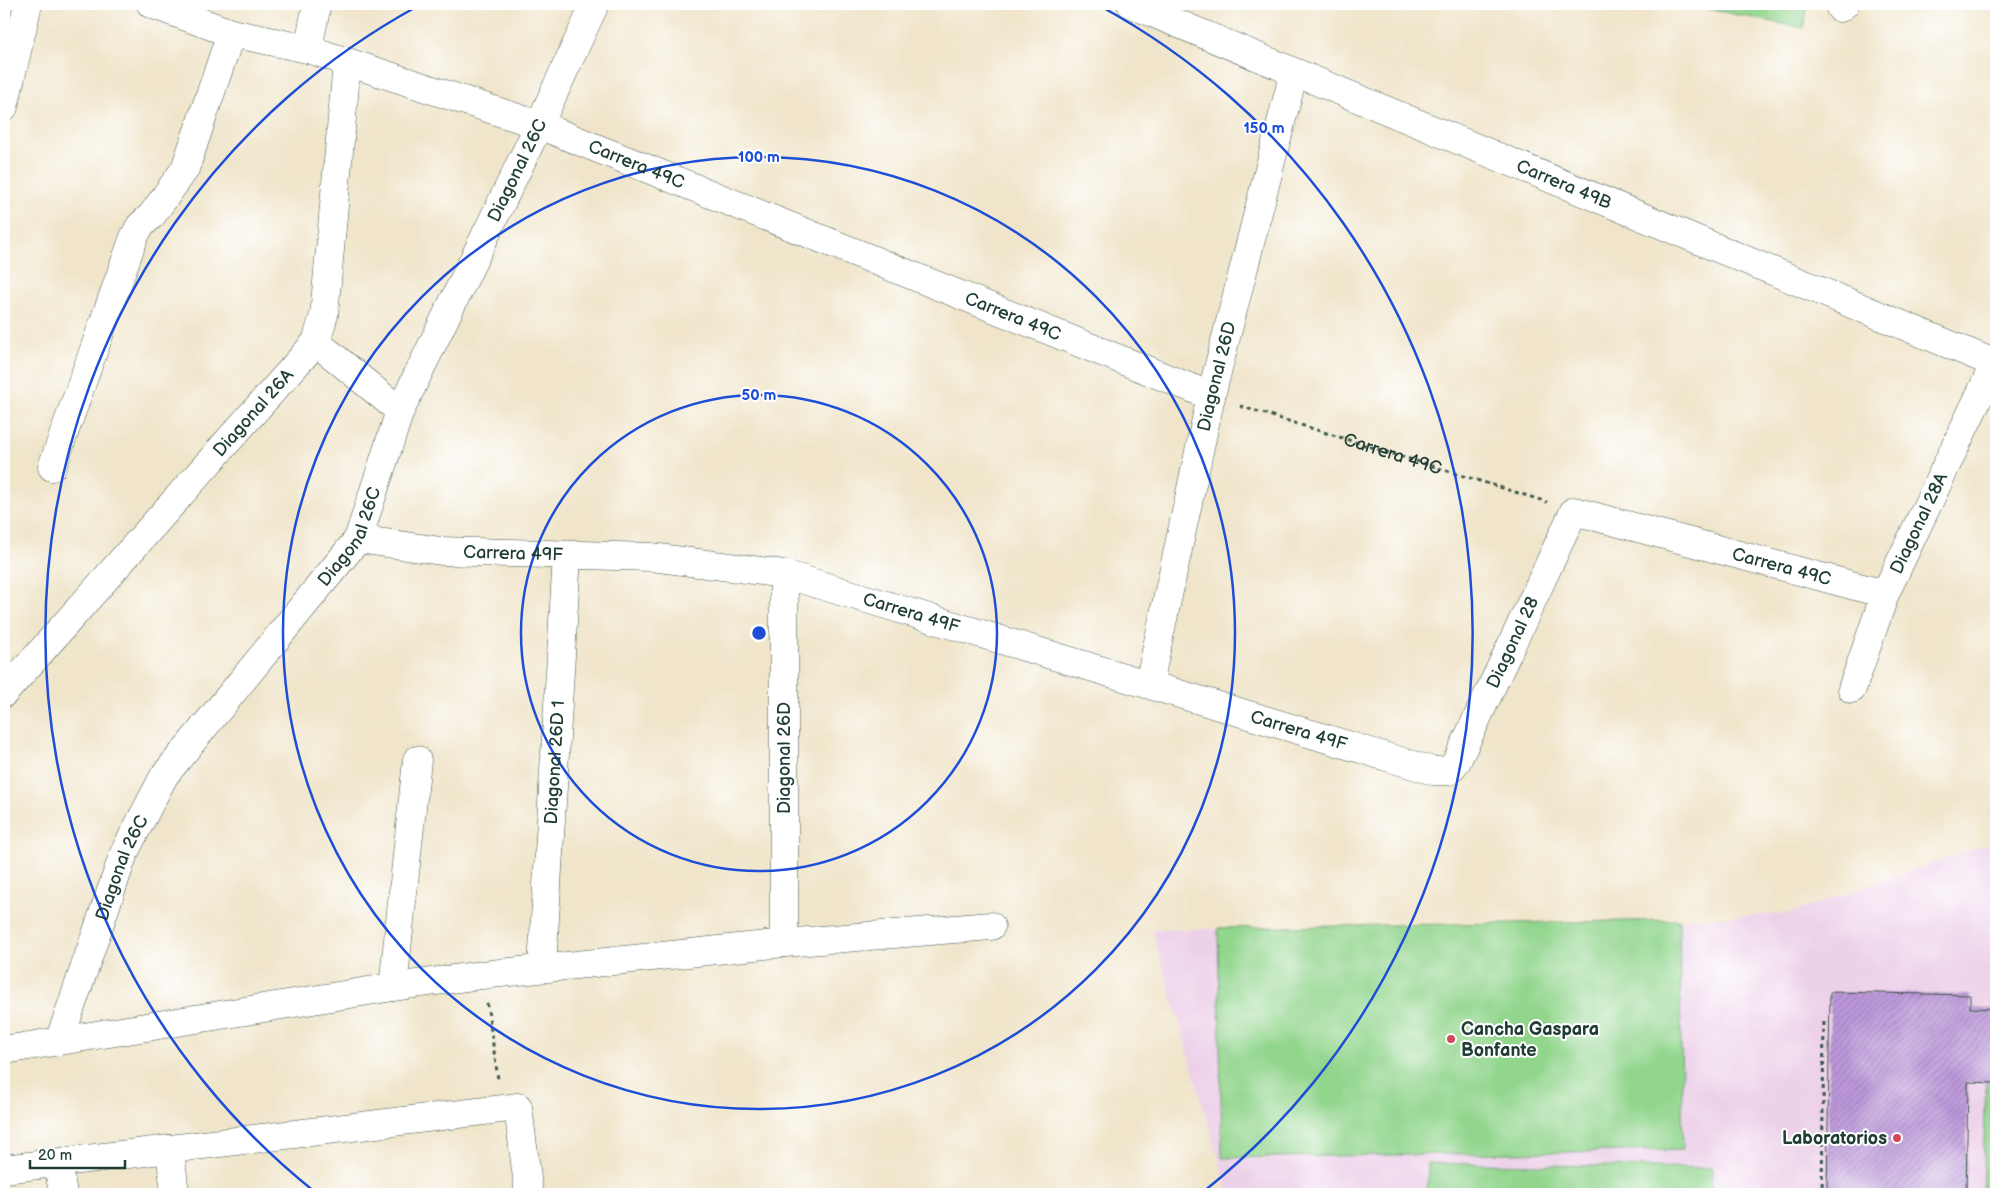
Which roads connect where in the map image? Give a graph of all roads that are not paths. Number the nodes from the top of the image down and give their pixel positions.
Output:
1 (28, 4) edge
2 (151, 4) edge
3 (316, 4) edge
4 (595, 4) edge
5 (1130, 4) edge
6 (232, 33) junction
7 (308, 49) junction
8 (347, 62) junction
9 (1294, 72) junction
10 (4, 107) edge
11 (539, 125) junction
12 (316, 342) junction
13 (1996, 364) edge
14 (1211, 396) junction
15 (400, 411) junction
16 (52, 467) dead end
17 (1574, 511) joint
18 (358, 539) junction
19 (567, 556) junction
20 (784, 574) junction
21 (1885, 594) junction
22 (1149, 684) junction
23 (1852, 689) dead end
24 (4, 693) edge
25 (417, 760) dead end
26 (1449, 771) joint
27 (991, 926) dead end
28 (784, 943) junction
29 (542, 968) junction
30 (393, 987) junction
31 (60, 1039) junction
32 (4, 1050) edge
33 (170, 1149) junction
34 (58, 1163) junction
35 (4, 1169) edge
36 (63, 1194) edge
37 (175, 1194) edge
38 (529, 1194) edge

1 - 10 street
2 - 6 street, Carrera 49C
3 - 7 street
4 - 11 street, Diagonal 26C
5 - 9 street, Carrera 49B
6 - 7 street, Carrera 49C
6 - 16 street
7 - 8 street, Carrera 49C
8 - 11 street, Carrera 49C
8 - 12 street, Diagonal 26A
9 - 13 street, Carrera 49B
9 - 14 street, Diagonal 26D
11 - 14 street, Carrera 49C
11 - 15 street, Diagonal 26C
12 - 15 street
12 - 24 street, Diagonal 26A
13 - 21 street, Diagonal 28A
14 - 22 street, Diagonal 26D
15 - 18 street, Diagonal 26C
17 - 21 street, Carrera 49C
17 - 26 street, Diagonal 28
18 - 19 street, Carrera 49F
18 - 31 street, Diagonal 26C
19 - 20 street, Carrera 49F
19 - 29 street, Diagonal 26D 1
20 - 22 street, Carrera 49F
20 - 28 street, Diagonal 26D
21 - 23 street, Diagonal 28A
22 - 26 street, Carrera 49F
25 - 30 street
27 - 28 street
28 - 29 street
29 - 30 street
30 - 31 street
31 - 32 street
33 - 34 street
33 - 37 street
33 - 38 street
34 - 35 street
34 - 36 street

